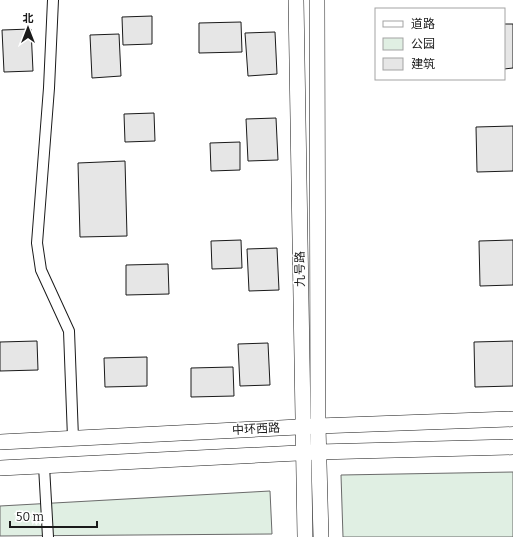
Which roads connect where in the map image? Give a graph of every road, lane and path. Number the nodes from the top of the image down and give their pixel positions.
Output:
1 (53, 0) edge
2 (296, 0) edge
3 (317, 0) edge
4 (513, 419) edge
5 (303, 426) junction
6 (318, 426) junction
7 (73, 438) junction
8 (0, 442) edge
9 (513, 447) edge
10 (318, 452) junction
11 (303, 453) junction
12 (44, 466) junction
13 (0, 468) edge
14 (48, 537) edge
15 (304, 537) edge
16 (320, 537) edge

1 - 7 street
2 - 5 street, 九号路
3 - 6 street, 九号路
4 - 6 street, 中环西路
5 - 6 street, 中环西路
5 - 7 street, 中环西路
5 - 11 street, 九号路
6 - 10 street, 九号路
7 - 8 street, 中环西路
9 - 10 street
10 - 11 street
10 - 16 street, 九号路
11 - 12 street
11 - 15 street, 九号路
12 - 13 street
12 - 14 street

